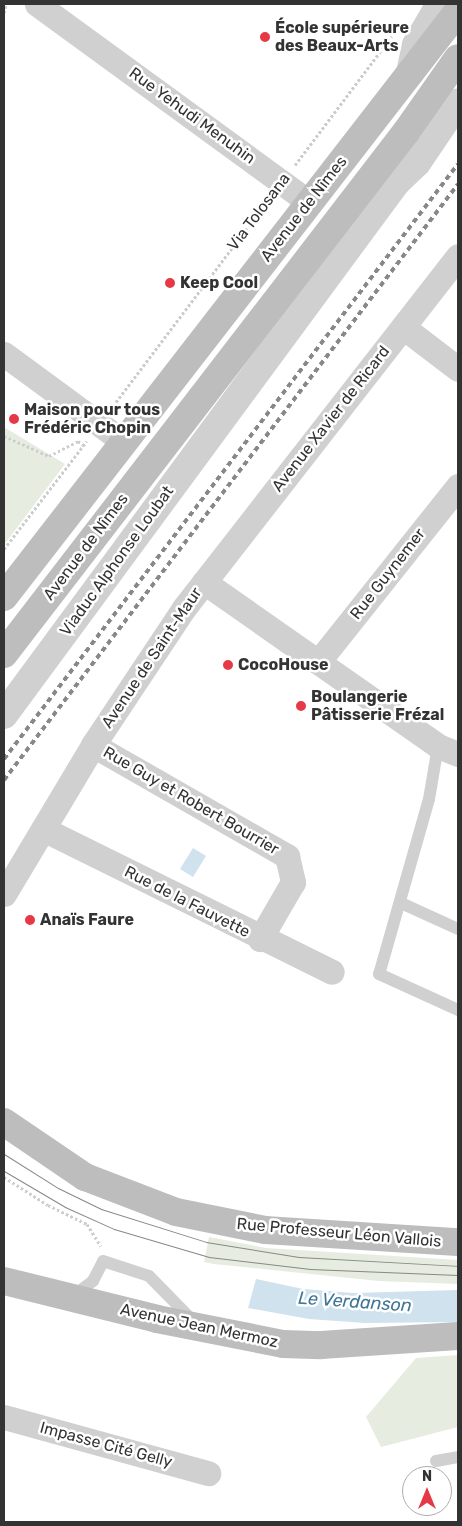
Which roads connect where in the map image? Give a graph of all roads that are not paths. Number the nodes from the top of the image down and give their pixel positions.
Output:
1 (37, 4) edge
2 (440, 4) edge
3 (458, 11) edge
4 (458, 58) edge
5 (409, 76) junction
6 (458, 102) edge
7 (406, 132) junction
8 (396, 183) junction
9 (309, 202) junction
10 (315, 247) junction
11 (458, 256) edge
12 (403, 327) junction
13 (4, 354) edge
14 (458, 369) edge
15 (231, 407) joint
16 (124, 442) junction
17 (458, 486) edge
18 (204, 582) junction
19 (4, 597) edge
20 (4, 654) edge
21 (318, 662) junction
22 (4, 715) edge
23 (458, 731) edge
24 (93, 744) junction
25 (448, 750) edge
26 (43, 829) junction
27 (4, 894) edge
28 (401, 903) junction
29 (458, 929) edge
30 (260, 939) junction
31 (332, 972) dead end
32 (458, 1010) edge
33 (4, 1122) edge
34 (458, 1242) edge
35 (4, 1281) edge
36 (70, 1298) junction
37 (199, 1328) junction
38 (458, 1336) edge
39 (4, 1417) edge
40 (458, 1457) edge
41 (436, 1461) dead end
42 (208, 1472) dead end

1 - 9 street, Rue Yehudi Menuhin
2 - 5 street
3 - 5 main road, Avenue de Nîmes
4 - 7 main road, Avenue de Nîmes
5 - 9 main road, Avenue de Nîmes
6 - 8 street, Avenue de Nîmes
7 - 8 street, Avenue de Nîmes
7 - 10 main road, Avenue de Nîmes
8 - 15 street, Avenue de Nîmes
9 - 10 main road
9 - 16 main road, Avenue de Nîmes
10 - 20 main road, Avenue de Nîmes
11 - 12 street, Avenue Xavier de Ricard
12 - 14 street
12 - 18 street, Avenue Xavier de Ricard
13 - 16 street
15 - 22 street, Viaduc Alphonse Loubat
16 - 19 main road, Avenue de Nîmes
17 - 21 street, Rue Guynemer
18 - 21 street, Avenue de Saint-Maur
18 - 24 street, Avenue de Saint-Maur
21 - 25 street, Avenue de Saint-Maur
23 - 25 street
24 - 26 street, Avenue de Saint-Maur
24 - 30 street, Rue Guy et Robert Bourrier
25 - 28 lane
26 - 27 street, Avenue de Saint-Maur
26 - 30 street, Rue de la Fauvette
28 - 29 lane
28 - 32 lane
30 - 31 street, Rue de la Fauvette
33 - 34 main road, Rue Professeur Léon Vallois
35 - 36 main road, Avenue Jean Mermoz
36 - 37 main road, Avenue Jean Mermoz
36 - 37 lane
37 - 38 main road, Avenue Jean Mermoz
39 - 42 street, Impasse Cité Gelly
40 - 41 lane

